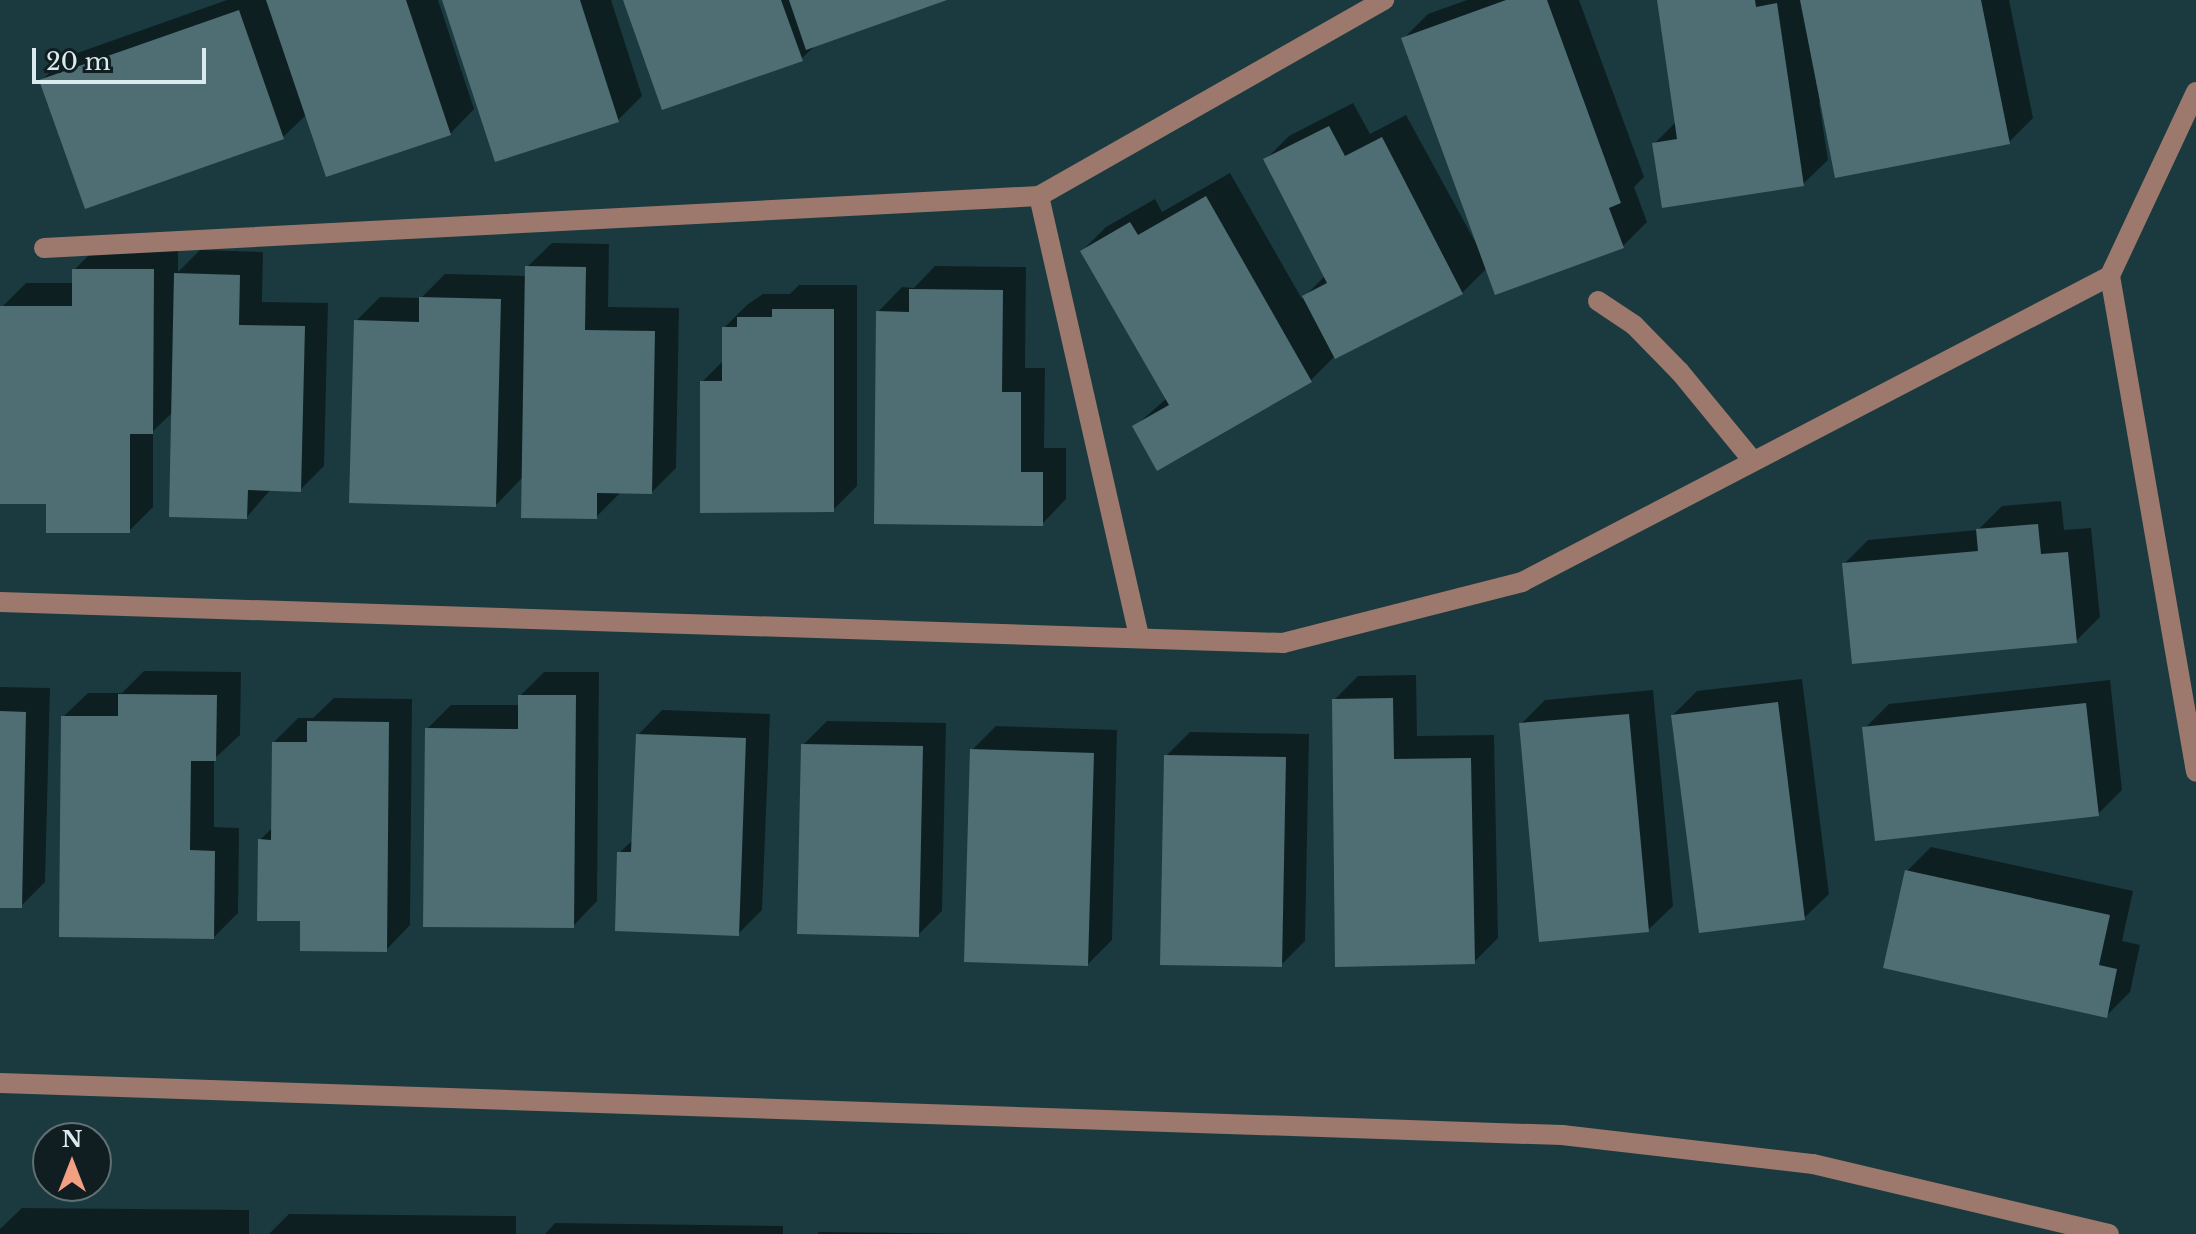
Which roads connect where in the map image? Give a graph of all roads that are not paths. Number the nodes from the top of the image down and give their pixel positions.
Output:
1 (1384, 0) edge
2 (2196, 92) edge
3 (1039, 196) junction
4 (44, 248) dead end
5 (2110, 276) junction
6 (1598, 301) dead end
7 (1753, 461) junction
8 (0, 602) edge
9 (1139, 636) junction
10 (2196, 772) edge
11 (0, 1083) edge
12 (2109, 1234) edge

1 - 3 street
2 - 5 street
3 - 4 street
3 - 9 street
5 - 7 street
5 - 10 street
6 - 7 street
7 - 9 street
8 - 9 street
11 - 12 street

